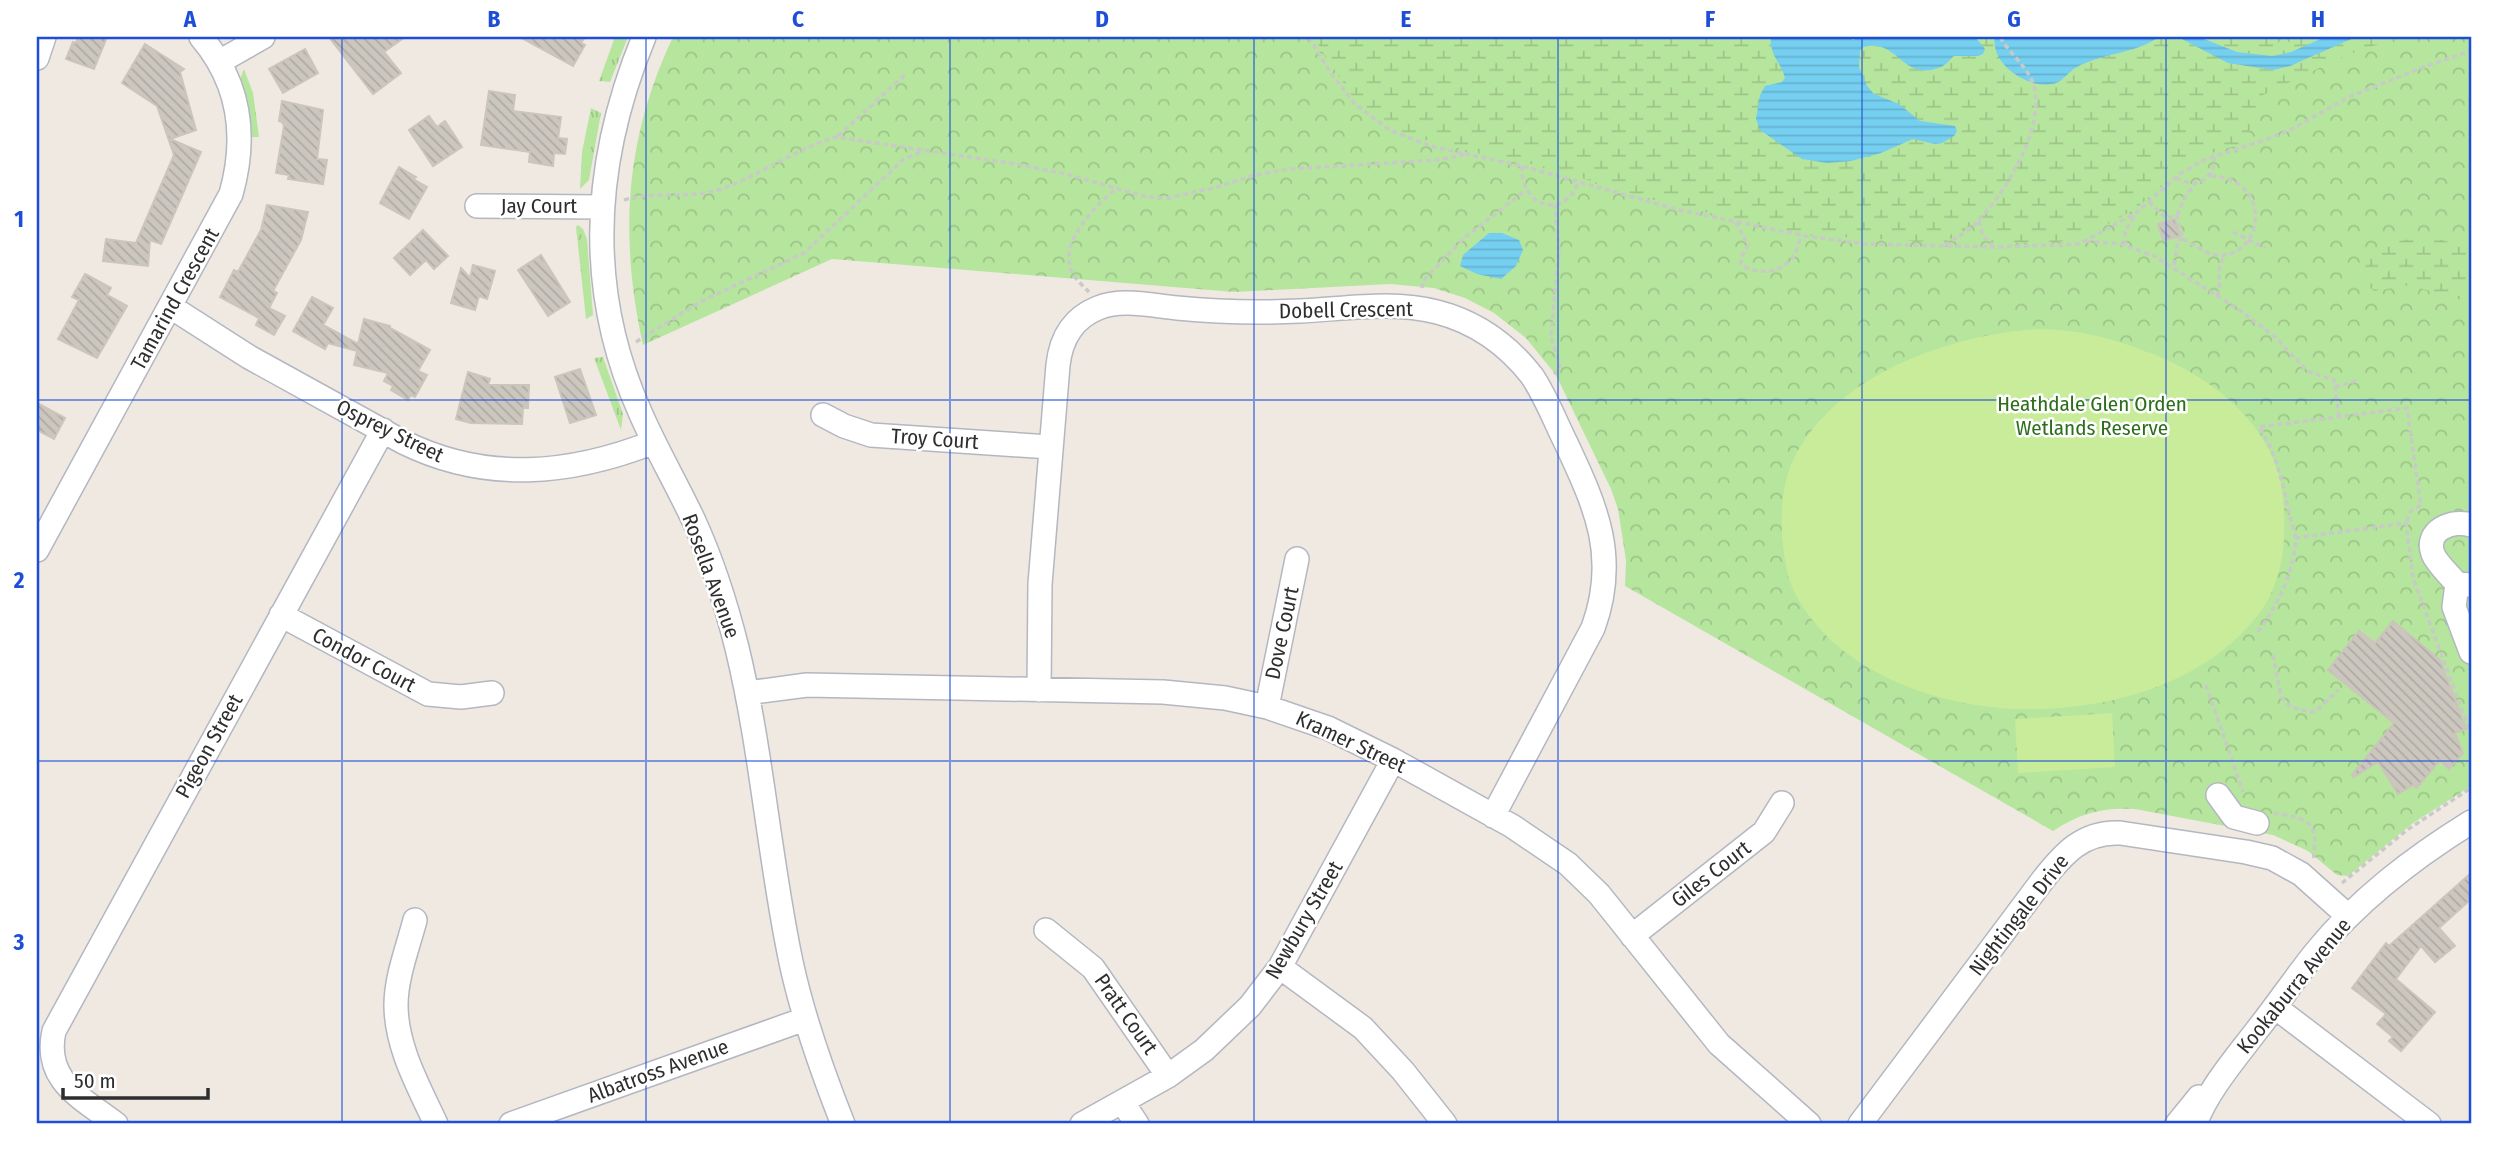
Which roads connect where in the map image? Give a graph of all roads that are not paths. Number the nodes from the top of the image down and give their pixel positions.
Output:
1 (44, 37) edge
2 (201, 37) edge
3 (263, 37) edge
4 (644, 37) edge
5 (37, 58) edge
6 (219, 62) junction
7 (477, 206) dead end
8 (602, 207) junction
9 (167, 313) junction
10 (823, 415) dead end
11 (383, 430) junction
12 (650, 434) junction
13 (1050, 447) junction
14 (2471, 525) edge
15 (37, 551) edge
16 (1297, 559) dead end
17 (2468, 586) edge
18 (281, 615) junction
19 (2471, 652) edge
20 (1039, 690) junction
21 (747, 693) junction
22 (492, 694) dead end
23 (1267, 706) junction
24 (1393, 760) junction
25 (2218, 795) dead end
26 (1782, 803) dead end
27 (1493, 816) junction
28 (2260, 817) road end
29 (2471, 822) edge
30 (2348, 916) junction
31 (415, 920) dead end
32 (1046, 930) dead end
33 (1632, 936) junction
34 (1280, 967) junction
35 (2275, 1007) junction
36 (806, 1019) junction
37 (45, 1067) edge
38 (1168, 1076) junction
39 (2220, 1079) junction
40 (1785, 1101) junction
41 (1123, 1102) junction
42 (559, 1116) edge
43 (116, 1124) edge
44 (436, 1124) edge
45 (511, 1124) edge
46 (843, 1124) edge
47 (1082, 1124) edge
48 (1137, 1124) edge
49 (1445, 1124) edge
50 (1809, 1124) edge
51 (1828, 1124) edge
52 (1860, 1124) edge
53 (2177, 1124) edge
54 (2195, 1124) edge
55 (2429, 1124) edge

1 - 5 street
2 - 6 street, Tamarind Crescent
3 - 6 street
4 - 8 street, Rosella Avenue
6 - 9 street, Tamarind Crescent
7 - 8 street, Jay Court
8 - 12 street, Rosella Avenue
9 - 11 street, Osprey Street
9 - 15 street, Tamarind Crescent
10 - 13 street, Troy Court
11 - 12 street, Osprey Street
11 - 18 street, Pigeon Street
12 - 21 street, Rosella Avenue
13 - 20 street
13 - 27 street, Dobell Crescent
14 - 17 street
16 - 23 street, Dove Court
17 - 19 street
18 - 22 street, Condor Court
18 - 37 street, Pigeon Street
20 - 21 street, Kramer Street
20 - 23 street, Kramer Street
21 - 36 street, Rosella Avenue
23 - 24 street, Kramer Street
24 - 27 street, Kramer Street
24 - 34 street, Newbury Street
25 - 28 street
26 - 33 street, Giles Court
27 - 33 street, Kramer Street
29 - 30 street, Kookaburra Avenue
30 - 35 street, Kookaburra Avenue
30 - 52 street, Nightingale Drive
31 - 44 street
32 - 38 street, Pratt Court
33 - 40 street, Kramer Street
34 - 38 street, Newbury Street
34 - 49 street
35 - 39 street, Kookaburra Avenue
35 - 55 street
36 - 42 street, Albatross Avenue
36 - 46 street, Rosella Avenue
37 - 43 street, Pigeon Street
38 - 41 street, Newbury Street
39 - 53 street, Kookaburra Avenue
39 - 54 street, Kookaburra Avenue
40 - 50 street, Kramer Street
40 - 51 street, Kramer Street
41 - 47 street, Newbury Street
41 - 48 street
42 - 45 street, Albatross Avenue

